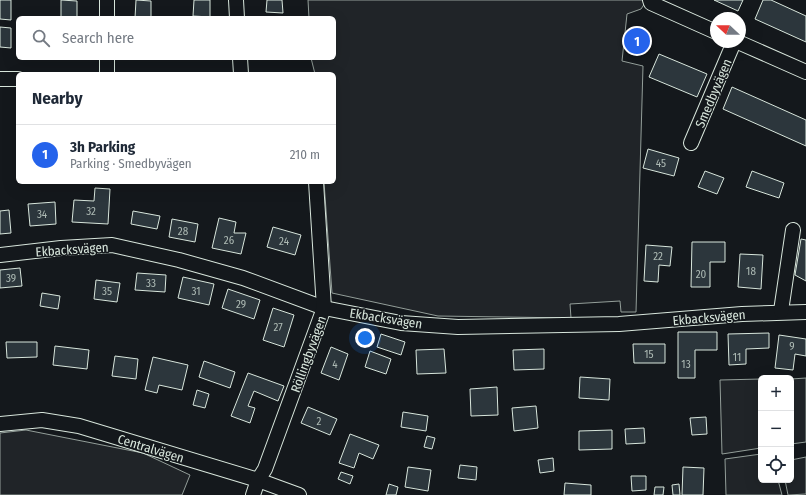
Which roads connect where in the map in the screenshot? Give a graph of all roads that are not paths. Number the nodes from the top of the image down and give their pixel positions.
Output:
1 (107, 0) edge
2 (236, 0) edge
3 (650, 2) edge
4 (107, 16) edge
5 (237, 16) edge
6 (710, 29) edge
7 (746, 46) edge
8 (731, 48) edge
9 (107, 60) edge
10 (240, 60) edge
11 (107, 72) edge
12 (241, 72) edge
13 (806, 72) edge
14 (0, 79) edge
15 (16, 79) edge
16 (691, 143) dead end
17 (316, 184) edge
18 (793, 230) dead end
19 (0, 255) edge
20 (324, 308) junction
21 (781, 312) junction
22 (806, 312) edge
23 (0, 424) edge
24 (258, 480) junction
25 (253, 495) edge
26 (299, 495) edge

1 - 4 street
2 - 5 street
3 - 6 street
7 - 13 street
8 - 16 street, Smedbyvägen
9 - 11 street
10 - 12 street
14 - 15 street
17 - 20 street, Röllingbyvägen
18 - 21 street
19 - 20 street, Ekbacksvägen
20 - 21 street, Ekbacksvägen
20 - 24 street, Röllingbyvägen
21 - 22 street, Ekbacksvägen
23 - 24 street, Centralvägen
24 - 25 street, Röllingbyvägen
24 - 26 street, Centralvägen

